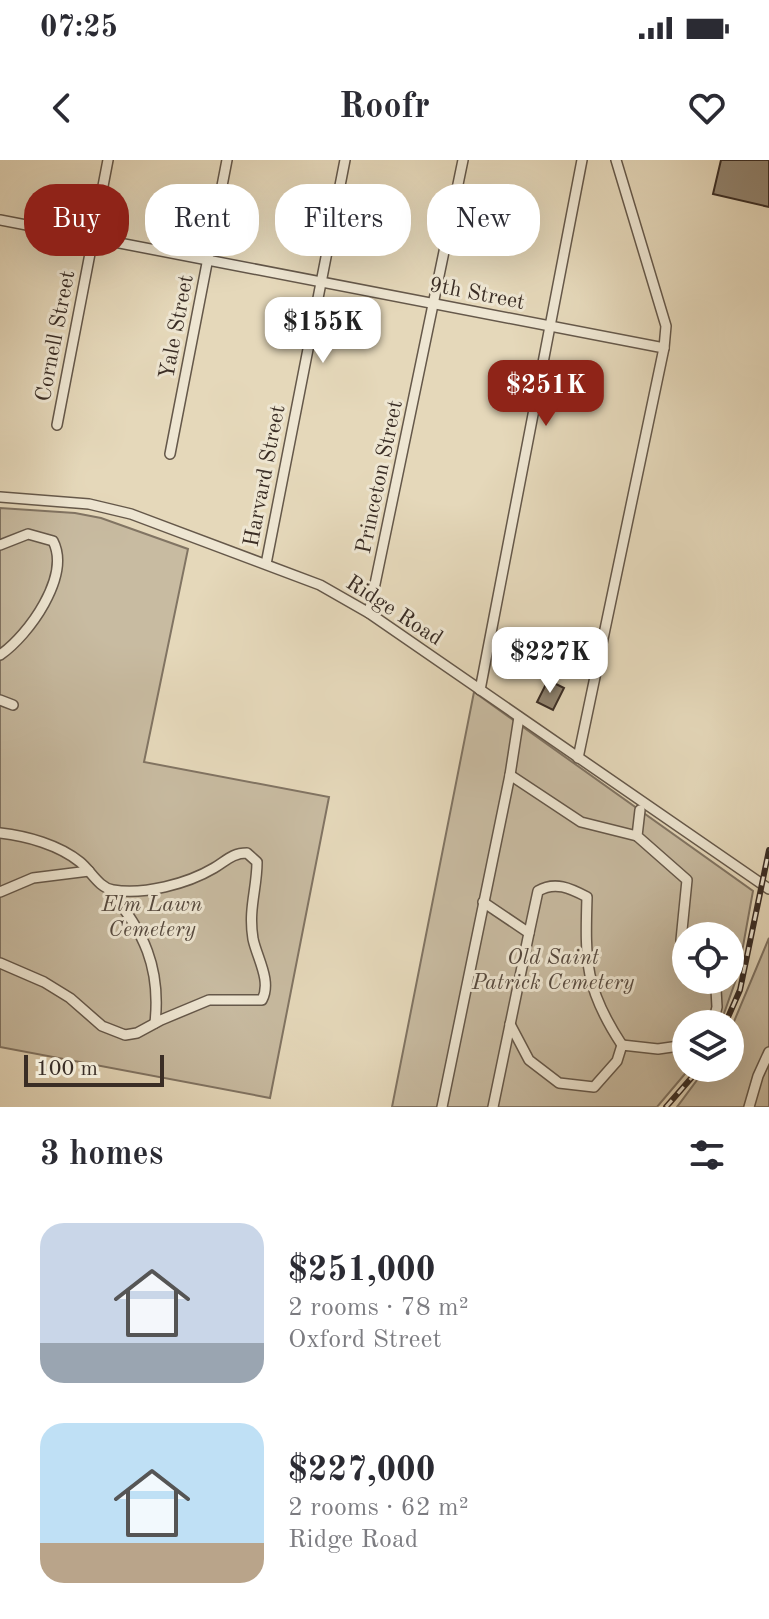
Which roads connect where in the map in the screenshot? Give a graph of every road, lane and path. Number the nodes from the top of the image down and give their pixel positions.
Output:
1 (108, 160) edge
2 (227, 160) edge
3 (345, 160) edge
4 (463, 160) edge
5 (582, 160) edge
6 (616, 160) edge
7 (103, 184) edge
8 (0, 220) edge
9 (24, 225) edge
10 (129, 246) edge
11 (90, 256) edge
12 (207, 262) junction
13 (323, 283) junction
14 (435, 305) junction
15 (548, 326) junction
16 (664, 348) junction
17 (57, 425) dead end
18 (170, 454) dead end
19 (0, 497) edge
20 (0, 545) edge
21 (266, 564) junction
22 (369, 613) junction
23 (0, 655) edge
24 (480, 690) junction
25 (0, 700) edge
26 (13, 705) dead end
27 (519, 717) junction
28 (578, 758) junction
29 (510, 775) junction
30 (640, 810) dead end
31 (0, 833) edge
32 (637, 836) junction
33 (89, 871) junction
34 (766, 887) edge
35 (109, 890) junction
36 (0, 892) edge
37 (483, 902) junction
38 (683, 922) edge
39 (529, 933) junction
40 (0, 963) edge
41 (155, 1023) junction
42 (510, 1024) junction
43 (622, 1045) junction
44 (672, 1047) edge
45 (769, 1052) edge
46 (442, 1107) edge
47 (493, 1107) edge
48 (749, 1107) edge

1 - 7 street, Cornell Street
2 - 12 street, Yale Street
3 - 13 street, Harvard Street
4 - 14 street, Princeton Street
5 - 15 street
6 - 16 street
8 - 9 street, 9th Street
10 - 12 street, 9th Street
11 - 17 street, Cornell Street
12 - 13 street, 9th Street
12 - 18 street, Yale Street
13 - 14 street, 9th Street
13 - 21 street, Harvard Street
14 - 15 street, 9th Street
14 - 22 street, Princeton Street
15 - 16 street, 9th Street
15 - 24 street
16 - 28 street
19 - 21 street, Ridge Road
20 - 23 street
21 - 22 street, Ridge Road
22 - 24 street, Ridge Road
24 - 27 street, Ridge Road
25 - 26 street
27 - 28 street, Ridge Road
27 - 29 street
28 - 34 street, Ridge Road
29 - 32 street
29 - 37 street
30 - 32 street
31 - 33 street
32 - 38 street
33 - 35 street
33 - 36 street
35 - 41 street
35 - 41 street
37 - 39 street
37 - 46 street
39 - 42 street
39 - 43 street
40 - 41 street
42 - 43 street
42 - 47 street
43 - 44 street
45 - 48 street

